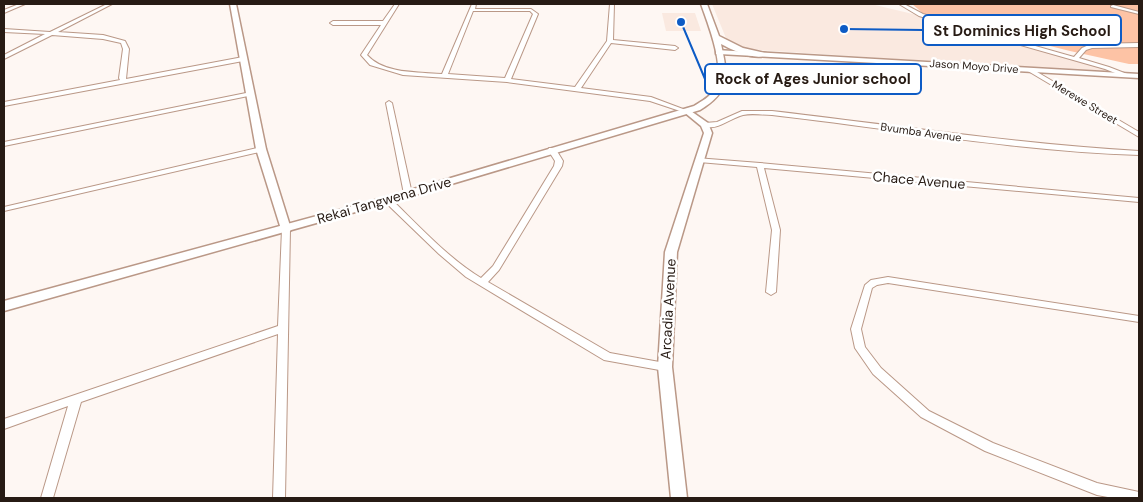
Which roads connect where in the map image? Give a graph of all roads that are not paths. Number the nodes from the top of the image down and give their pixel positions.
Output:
1 (23, 4) edge
2 (110, 4) edge
3 (233, 4) edge
4 (397, 4) edge
5 (612, 4) edge
6 (704, 4) edge
7 (901, 4) edge
8 (1114, 6) dead end
9 (473, 7) edge
10 (4, 12) edge
11 (1139, 13) edge
12 (333, 23) dead end
13 (384, 23) junction
14 (4, 30) edge
15 (49, 33) junction
16 (718, 38) junction
17 (610, 41) junction
18 (1139, 45) edge
19 (675, 48) dead end
20 (719, 52) junction
21 (764, 54) junction
22 (4, 57) edge
23 (243, 59) junction
24 (1075, 59) junction
25 (1030, 70) junction
26 (1125, 75) junction
27 (444, 76) junction
28 (1139, 76) edge
29 (507, 80) junction
30 (124, 81) junction
31 (577, 89) junction
32 (251, 94) junction
33 (390, 103) dead end
34 (4, 104) edge
35 (688, 112) junction
36 (705, 125) junction
37 (1139, 135) edge
38 (4, 144) edge
39 (261, 149) junction
40 (552, 150) junction
41 (1139, 153) edge
42 (699, 160) junction
43 (760, 165) junction
44 (408, 194) junction
45 (387, 200) junction
46 (1139, 200) edge
47 (4, 209) edge
48 (286, 229) junction
49 (482, 282) junction
50 (771, 292) dead end
51 (4, 306) edge
52 (1139, 319) edge
53 (284, 328) junction
54 (665, 367) junction
55 (76, 400) junction
56 (4, 424) edge
57 (47, 498) edge
58 (279, 498) edge
59 (679, 498) edge
60 (1139, 498) edge

1 - 10 street
2 - 15 street
3 - 23 street
4 - 13 street
5 - 17 street
6 - 16 main road, Rekai Tangwena Drive
7 - 24 street
8 - 11 street
9 - 27 street
9 - 29 street
12 - 13 street
13 - 27 street
14 - 15 street
15 - 22 street
15 - 30 street
16 - 20 main road, Rekai Tangwena Drive
16 - 21 main road
17 - 19 street
17 - 31 street
18 - 24 street
20 - 21 street, Jason Moyo Drive
20 - 35 main road, Rekai Tangwena Drive
21 - 25 street, Jason Moyo Drive
23 - 30 street
23 - 32 street
24 - 26 street
25 - 26 street, Jason Moyo Drive
25 - 37 street, Merewe Street
26 - 28 street, Jason Moyo Drive
27 - 29 street
29 - 31 street
30 - 34 street
31 - 35 street
32 - 38 street
32 - 39 street
33 - 44 street
35 - 36 street
35 - 40 main road, Rekai Tangwena Drive
36 - 41 street, Bvumba Avenue
36 - 42 street, Arcadia Avenue
39 - 47 street
39 - 48 street
40 - 44 main road, Rekai Tangwena Drive
40 - 49 street
42 - 43 street, Chace Avenue
42 - 54 street, Arcadia Avenue
43 - 46 street, Chace Avenue
43 - 50 street
44 - 45 main road, Rekai Tangwena Drive
45 - 48 main road, Rekai Tangwena Drive
45 - 49 street
48 - 51 main road, Rekai Tangwena Drive
48 - 53 street
49 - 54 street
52 - 60 street
53 - 55 street
53 - 58 street
54 - 59 street, Arcadia Avenue
55 - 56 street
55 - 57 street

